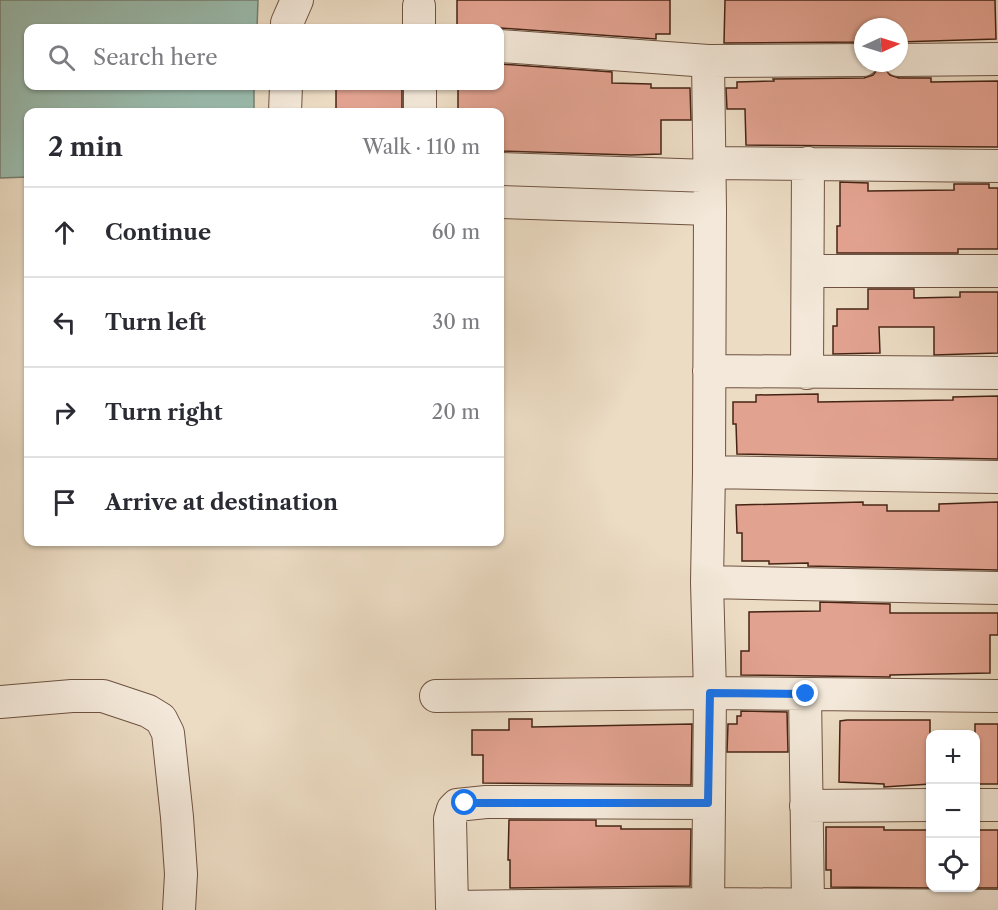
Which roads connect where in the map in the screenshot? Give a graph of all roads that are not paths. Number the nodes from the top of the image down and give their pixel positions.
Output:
1 (297, 0) edge
2 (287, 24) edge
3 (504, 46) edge
4 (998, 59) edge
5 (854, 60) edge
6 (908, 60) edge
7 (708, 61) junction
8 (286, 90) edge
9 (420, 90) edge
10 (285, 108) edge
11 (420, 108) edge
12 (808, 163) junction
13 (998, 165) edge
14 (504, 169) edge
15 (709, 169) junction
16 (504, 202) edge
17 (710, 209) junction
18 (808, 271) junction
19 (998, 271) edge
20 (709, 371) junction
21 (807, 373) junction
22 (998, 373) edge
23 (709, 472) junction
24 (998, 477) edge
25 (707, 582) junction
26 (998, 588) edge
27 (710, 693) junction
28 (806, 694) junction
29 (436, 696) dead end
30 (998, 696) edge
31 (0, 702) edge
32 (708, 803) junction
33 (926, 805) edge
34 (980, 805) edge
35 (998, 805) edge
36 (806, 806) junction
37 (808, 904) junction
38 (998, 906) edge
39 (708, 907) edge
40 (452, 908) edge
41 (179, 910) edge

1 - 2 street
3 - 7 street
4 - 6 street
5 - 7 street
7 - 15 street
8 - 10 street
9 - 11 street
12 - 13 street
12 - 15 street
12 - 18 street
14 - 15 street
15 - 17 street
16 - 17 street
17 - 20 street
18 - 19 street
18 - 21 street
20 - 21 street
20 - 23 street
21 - 22 street
23 - 24 street
23 - 25 street
25 - 26 street
25 - 27 street
27 - 28 street
27 - 29 street
27 - 32 street
28 - 30 street
28 - 36 street
31 - 41 street
32 - 39 street
32 - 40 street
33 - 36 street
34 - 35 street
36 - 37 street
37 - 38 street
37 - 39 street
39 - 40 street

